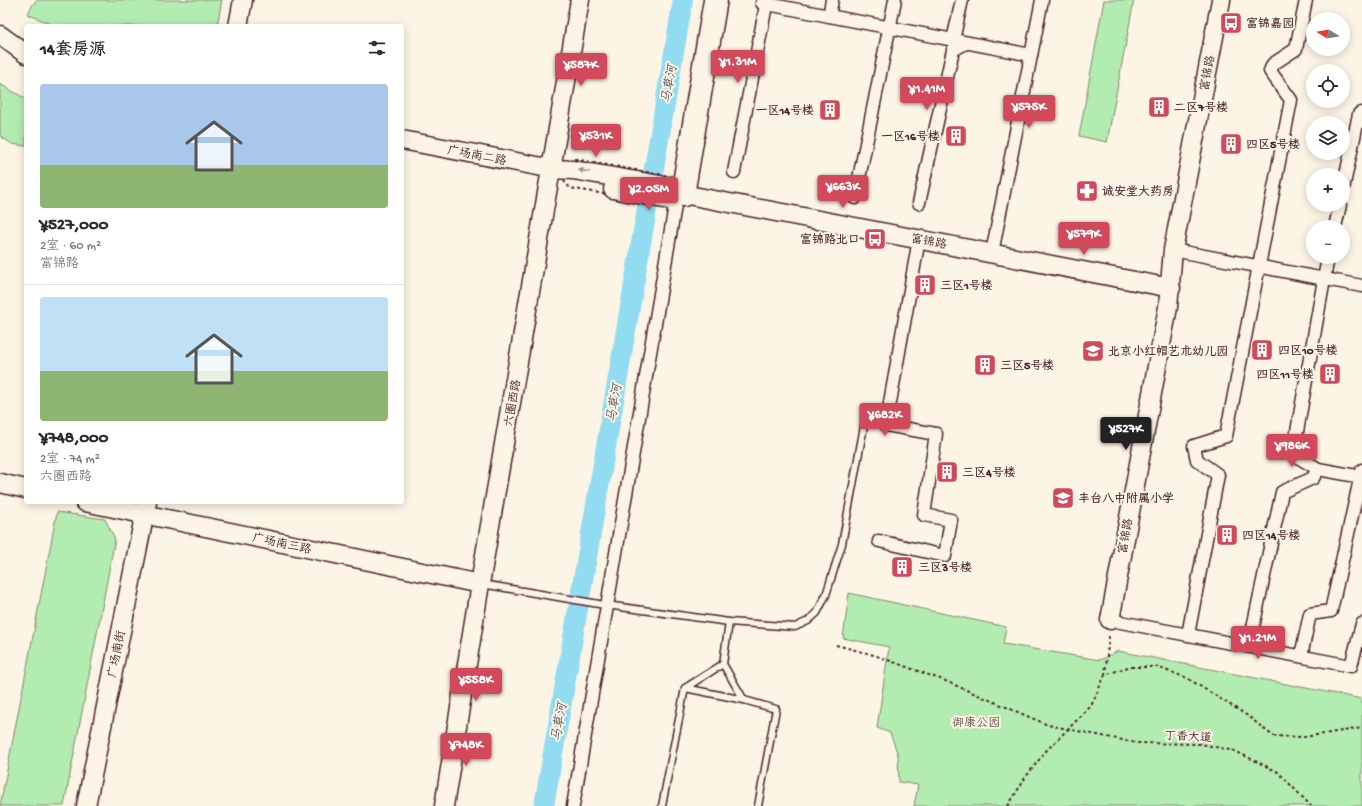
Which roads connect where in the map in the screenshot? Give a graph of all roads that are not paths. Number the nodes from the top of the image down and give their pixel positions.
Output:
1 (243, 0) edge
2 (580, 0) edge
3 (710, 0) edge
4 (721, 0) edge
5 (832, 0) edge
6 (895, 0) edge
7 (962, 0) edge
8 (1042, 0) edge
9 (1221, 0) edge
10 (1306, 0) edge
11 (765, 3) edge
12 (829, 16) junction
13 (238, 24) edge
14 (890, 28) junction
15 (0, 35) edge
16 (954, 40) junction
17 (966, 43) junction
18 (24, 53) edge
19 (1031, 55) junction
20 (1362, 113) edge
21 (404, 140) edge
22 (1347, 168) edge
23 (553, 169) junction
24 (734, 172) dead end
25 (677, 194) junction
26 (855, 198) dead end
27 (919, 203) dead end
28 (919, 239) junction
29 (1173, 250) junction
30 (992, 253) junction
31 (1327, 264) edge
32 (1257, 267) junction
33 (1324, 279) junction
34 (1362, 286) edge
35 (1171, 288) junction
36 (867, 410) dead end
37 (1318, 469) junction
38 (1361, 475) edge
39 (0, 483) edge
40 (24, 489) edge
41 (102, 504) edge
42 (146, 509) edge
43 (879, 541) dead end
44 (480, 584) junction
45 (603, 604) junction
46 (1110, 620) joint
47 (729, 622) junction
48 (1362, 624) edge
49 (1188, 634) junction
50 (1249, 646) junction
51 (1301, 656) junction
52 (723, 664) junction
53 (685, 688) junction
54 (744, 700) junction
55 (86, 806) edge
56 (444, 806) edge
57 (573, 806) edge
58 (662, 806) edge
59 (758, 806) edge

1 - 13 street
2 - 23 street, 六圈西路
3 - 25 street
4 - 25 street
5 - 12 street
6 - 14 street
7 - 16 street
8 - 19 street
9 - 29 street, 富锦路
10 - 32 street
11 - 12 street
11 - 24 street
12 - 14 street
14 - 16 street
14 - 26 street
15 - 18 street
16 - 17 street
17 - 19 street
17 - 27 street
19 - 30 street
20 - 22 street
21 - 23 street, 广场南二路
23 - 25 street, 富锦路
23 - 44 street, 六圈西路
25 - 28 street, 富锦路
25 - 45 street
28 - 30 street, 富锦路
28 - 43 street
29 - 32 street
29 - 35 street, 富锦路
30 - 35 street, 富锦路
31 - 33 street
32 - 33 street
32 - 49 street
33 - 34 street
33 - 37 street
35 - 46 street, 富锦路
36 - 47 lane
37 - 38 street
37 - 50 street
38 - 51 street
39 - 40 street
41 - 42 street, 广场南三路
42 - 44 street, 广场南三路
42 - 55 street, 广场南街
44 - 45 lane
44 - 56 street, 六圈西路
45 - 47 lane
45 - 57 street
46 - 49 street
47 - 52 lane
48 - 51 street
49 - 50 street
50 - 51 street
52 - 53 lane
52 - 54 lane
53 - 54 lane
53 - 58 lane
54 - 59 lane

